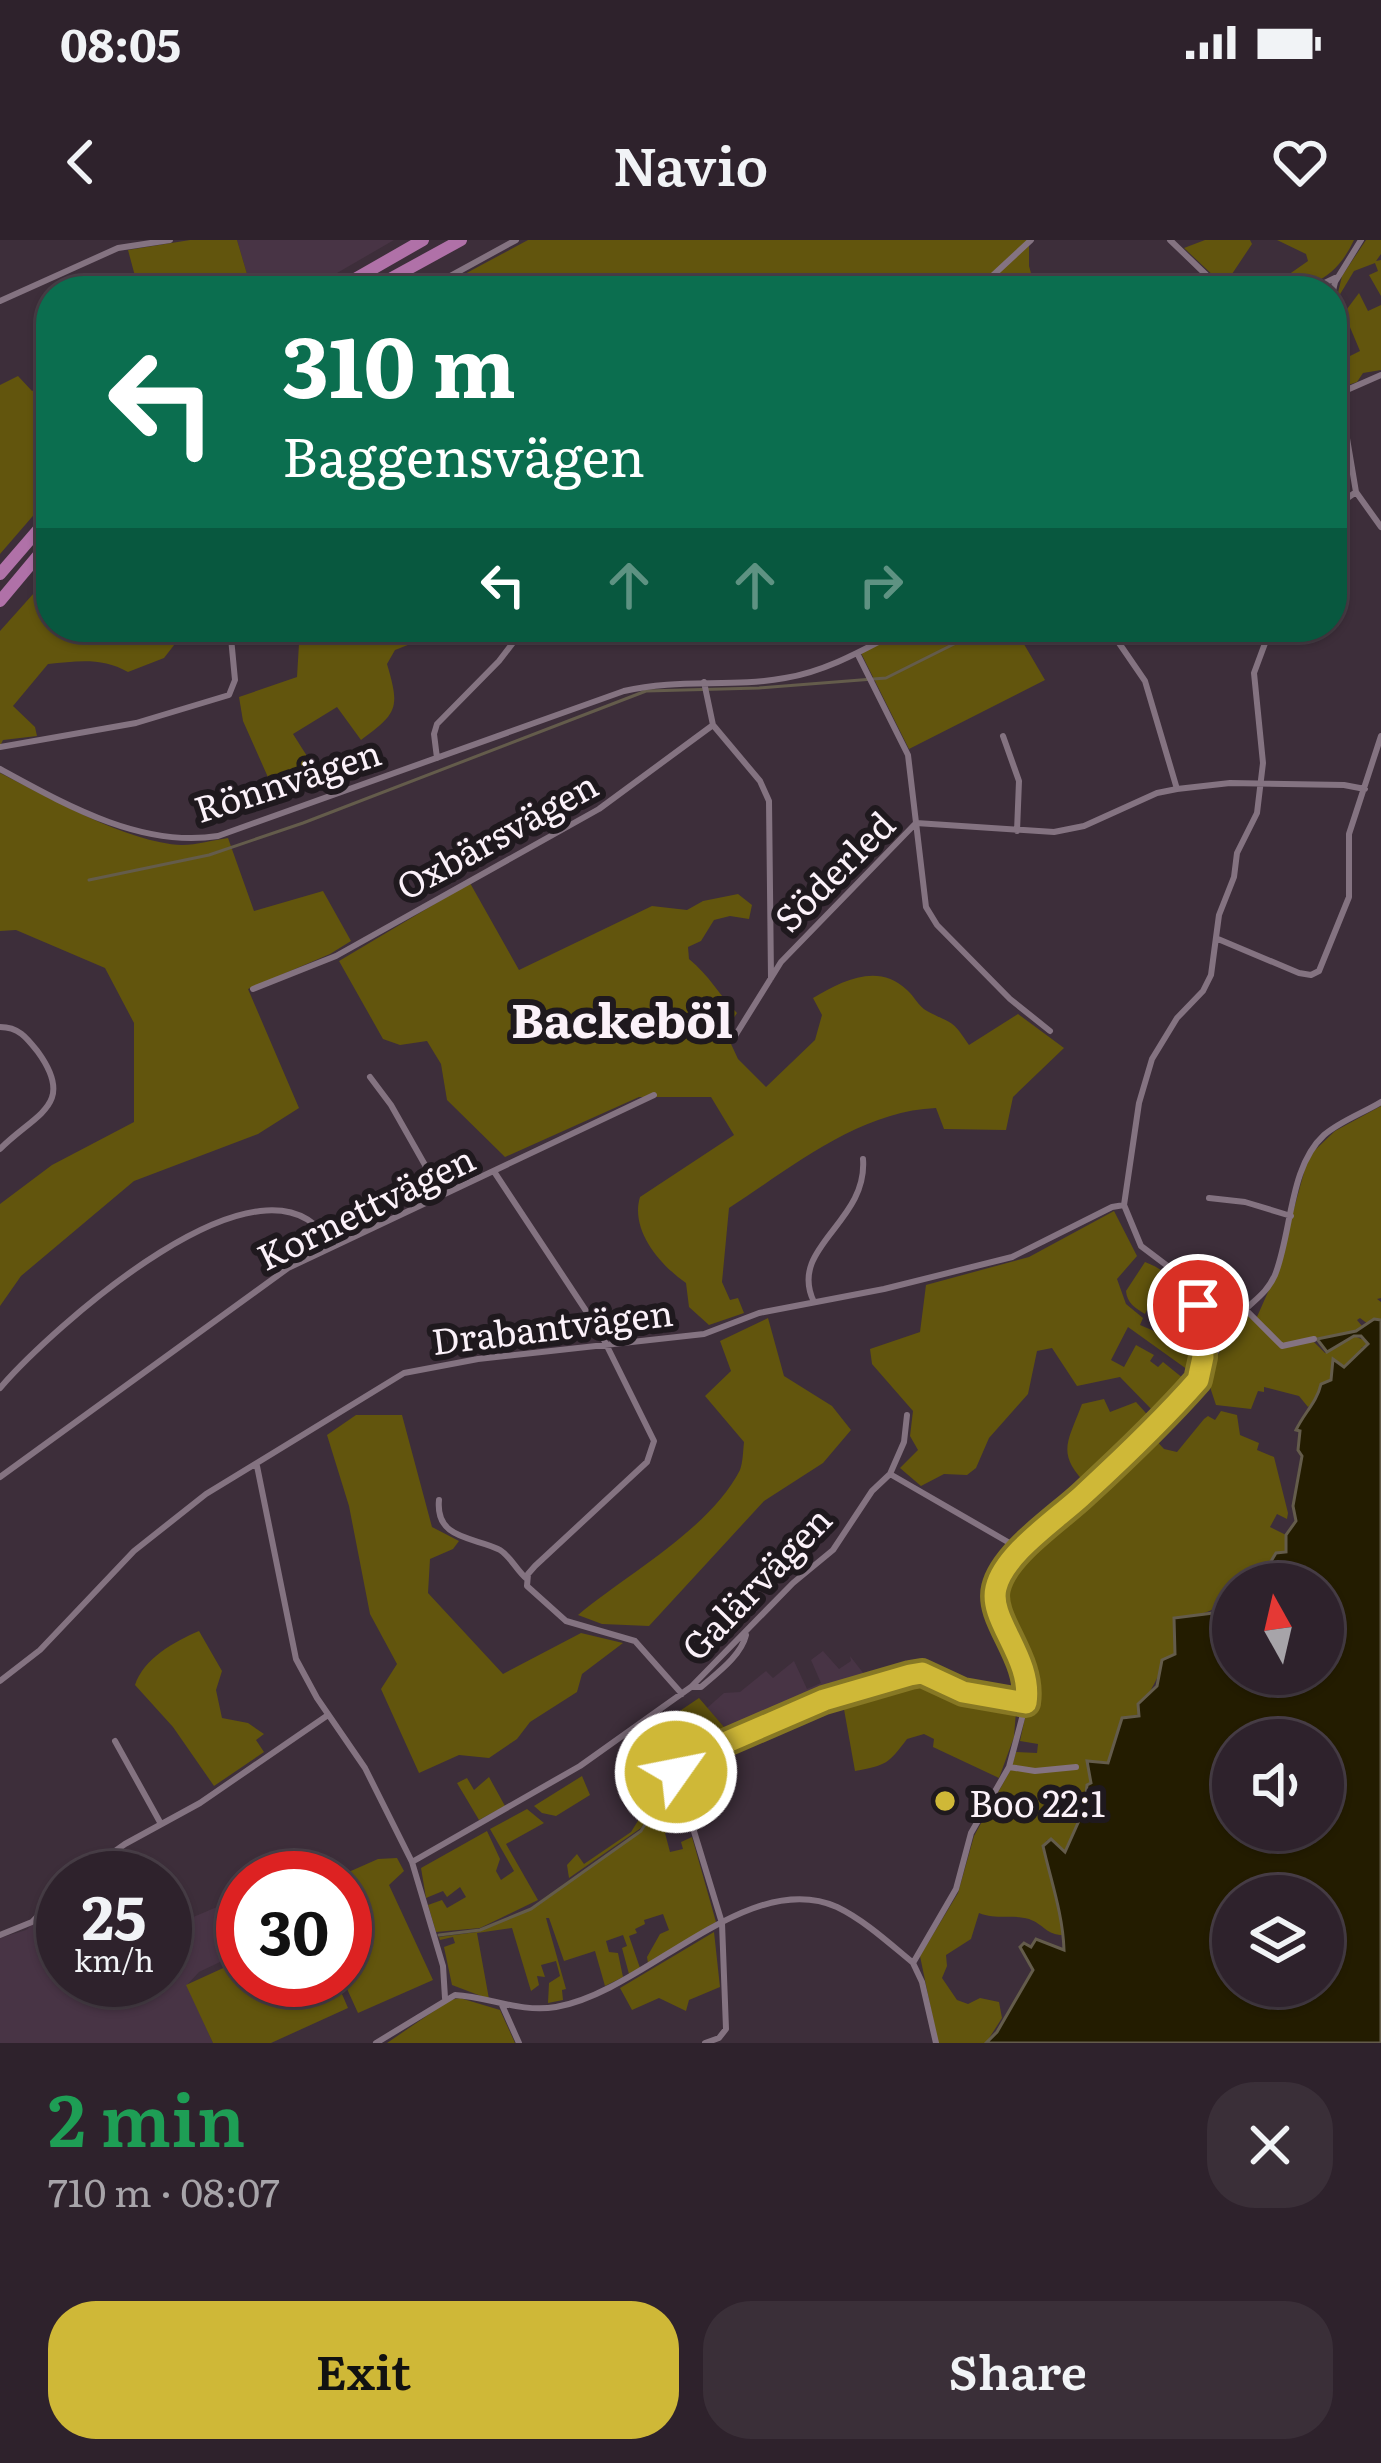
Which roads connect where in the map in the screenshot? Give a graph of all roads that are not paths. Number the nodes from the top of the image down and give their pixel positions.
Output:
1 (170, 240) edge
2 (423, 240) edge
3 (461, 240) edge
4 (516, 240) edge
5 (1030, 240) edge
6 (1170, 240) edge
7 (1361, 240) edge
8 (116, 244) edge
9 (51, 276) edge
10 (360, 276) edge
11 (395, 276) edge
12 (450, 276) edge
13 (992, 276) edge
14 (1207, 276) edge
15 (1339, 276) edge
16 (36, 283) edge
17 (0, 301) edge
18 (1381, 375) edge
19 (1347, 390) edge
20 (1347, 436) edge
21 (1356, 492) junction
22 (1347, 498) edge
23 (1381, 526) edge
24 (36, 532) edge
25 (36, 558) edge
26 (0, 574) edge
27 (0, 601) edge
28 (232, 642) edge
29 (514, 642) edge
30 (878, 642) edge
31 (1118, 642) edge
32 (1265, 642) edge
33 (857, 653) junction
34 (704, 682) junction
35 (713, 725) junction
36 (1003, 736) dead end
37 (1381, 736) edge
38 (0, 747) edge
39 (437, 758) junction
40 (0, 769) edge
41 (1262, 783) junction
42 (1178, 789) junction
43 (1365, 789) junction
44 (916, 823) junction
45 (1017, 831) junction
46 (1217, 939) junction
47 (770, 978) junction
48 (254, 989) dead end
49 (0, 1027) edge
50 (1050, 1031) dead end
51 (735, 1036) dead end
52 (370, 1077) dead end
53 (654, 1095) dead end
54 (1381, 1102) edge
55 (0, 1149) edge
56 (863, 1159) dead end
57 (495, 1173) junction
58 (442, 1196) junction
59 (1209, 1198) dead end
60 (1124, 1205) junction
61 (1292, 1216) junction
62 (331, 1247) junction
63 (814, 1302) junction
64 (1246, 1310) junction
65 (1314, 1340) dead end
66 (608, 1347) junction
67 (1202, 1371) junction
68 (0, 1388) edge
69 (907, 1415) dead end
70 (257, 1464) junction
71 (890, 1474) junction
72 (0, 1477) edge
73 (439, 1499) dead end
74 (1020, 1550) junction
75 (527, 1579) junction
76 (0, 1681) edge
77 (682, 1694) junction
78 (1026, 1703) junction
79 (328, 1715) junction
80 (115, 1741) dead end
81 (1009, 1767) junction
82 (1076, 1767) dead end
83 (161, 1824) junction
84 (113, 1851) edge
85 (412, 1862) junction
86 (36, 1918) edge
87 (722, 1923) junction
88 (0, 1935) edge
89 (913, 1963) junction
90 (445, 1998) junction
91 (502, 2005) junction
92 (376, 2043) edge
93 (519, 2043) edge
94 (705, 2043) edge
95 (936, 2043) edge

1 - 8 street
2 - 10 highway
3 - 11 highway
4 - 12 street
5 - 13 street
6 - 14 street
7 - 15 street
8 - 9 street
16 - 17 street
18 - 19 street
20 - 21 street
21 - 22 street
21 - 23 street
24 - 26 highway
25 - 27 highway
28 - 38 street
29 - 39 street
30 - 33 street, Rönnvägen
31 - 42 street
32 - 41 street
33 - 34 street, Rönnvägen
33 - 44 street
34 - 35 street
34 - 39 street, Rönnvägen
35 - 47 street
35 - 48 street, Oxbärsvägen
36 - 45 street
37 - 43 street
39 - 40 street, Rönnvägen
41 - 42 street, Söderled
41 - 43 street, Söderled
41 - 46 street
42 - 45 street, Söderled
43 - 46 street
44 - 45 street, Söderled
44 - 47 street, Söderled
44 - 50 street
46 - 60 street
47 - 51 street, Söderled
49 - 55 street
52 - 58 street
53 - 57 street, Kornettvägen
54 - 61 street
56 - 63 street
57 - 58 street, Kornettvägen
57 - 66 street
58 - 62 street, Kornettvägen
59 - 61 street
60 - 63 street, Drabantvägen
60 - 67 street
61 - 64 street
62 - 68 street
62 - 72 street, Kornettvägen
63 - 66 street, Drabantvägen
64 - 65 street
64 - 67 street
66 - 70 street, Drabantvägen
66 - 75 street
67 - 74 street
69 - 71 street, Galärvägen
70 - 76 street, Drabantvägen
70 - 79 street
71 - 74 street
71 - 77 street, Galärvägen
73 - 75 street
74 - 78 street
75 - 77 street
77 - 85 street, Galärvägen
78 - 81 street
78 - 87 street
79 - 83 street
79 - 85 street
80 - 83 street
81 - 82 street
81 - 89 street
83 - 84 street
85 - 90 street
86 - 88 street
87 - 89 street
87 - 91 street
87 - 94 street
89 - 95 street
90 - 91 street
90 - 92 street
91 - 93 street

